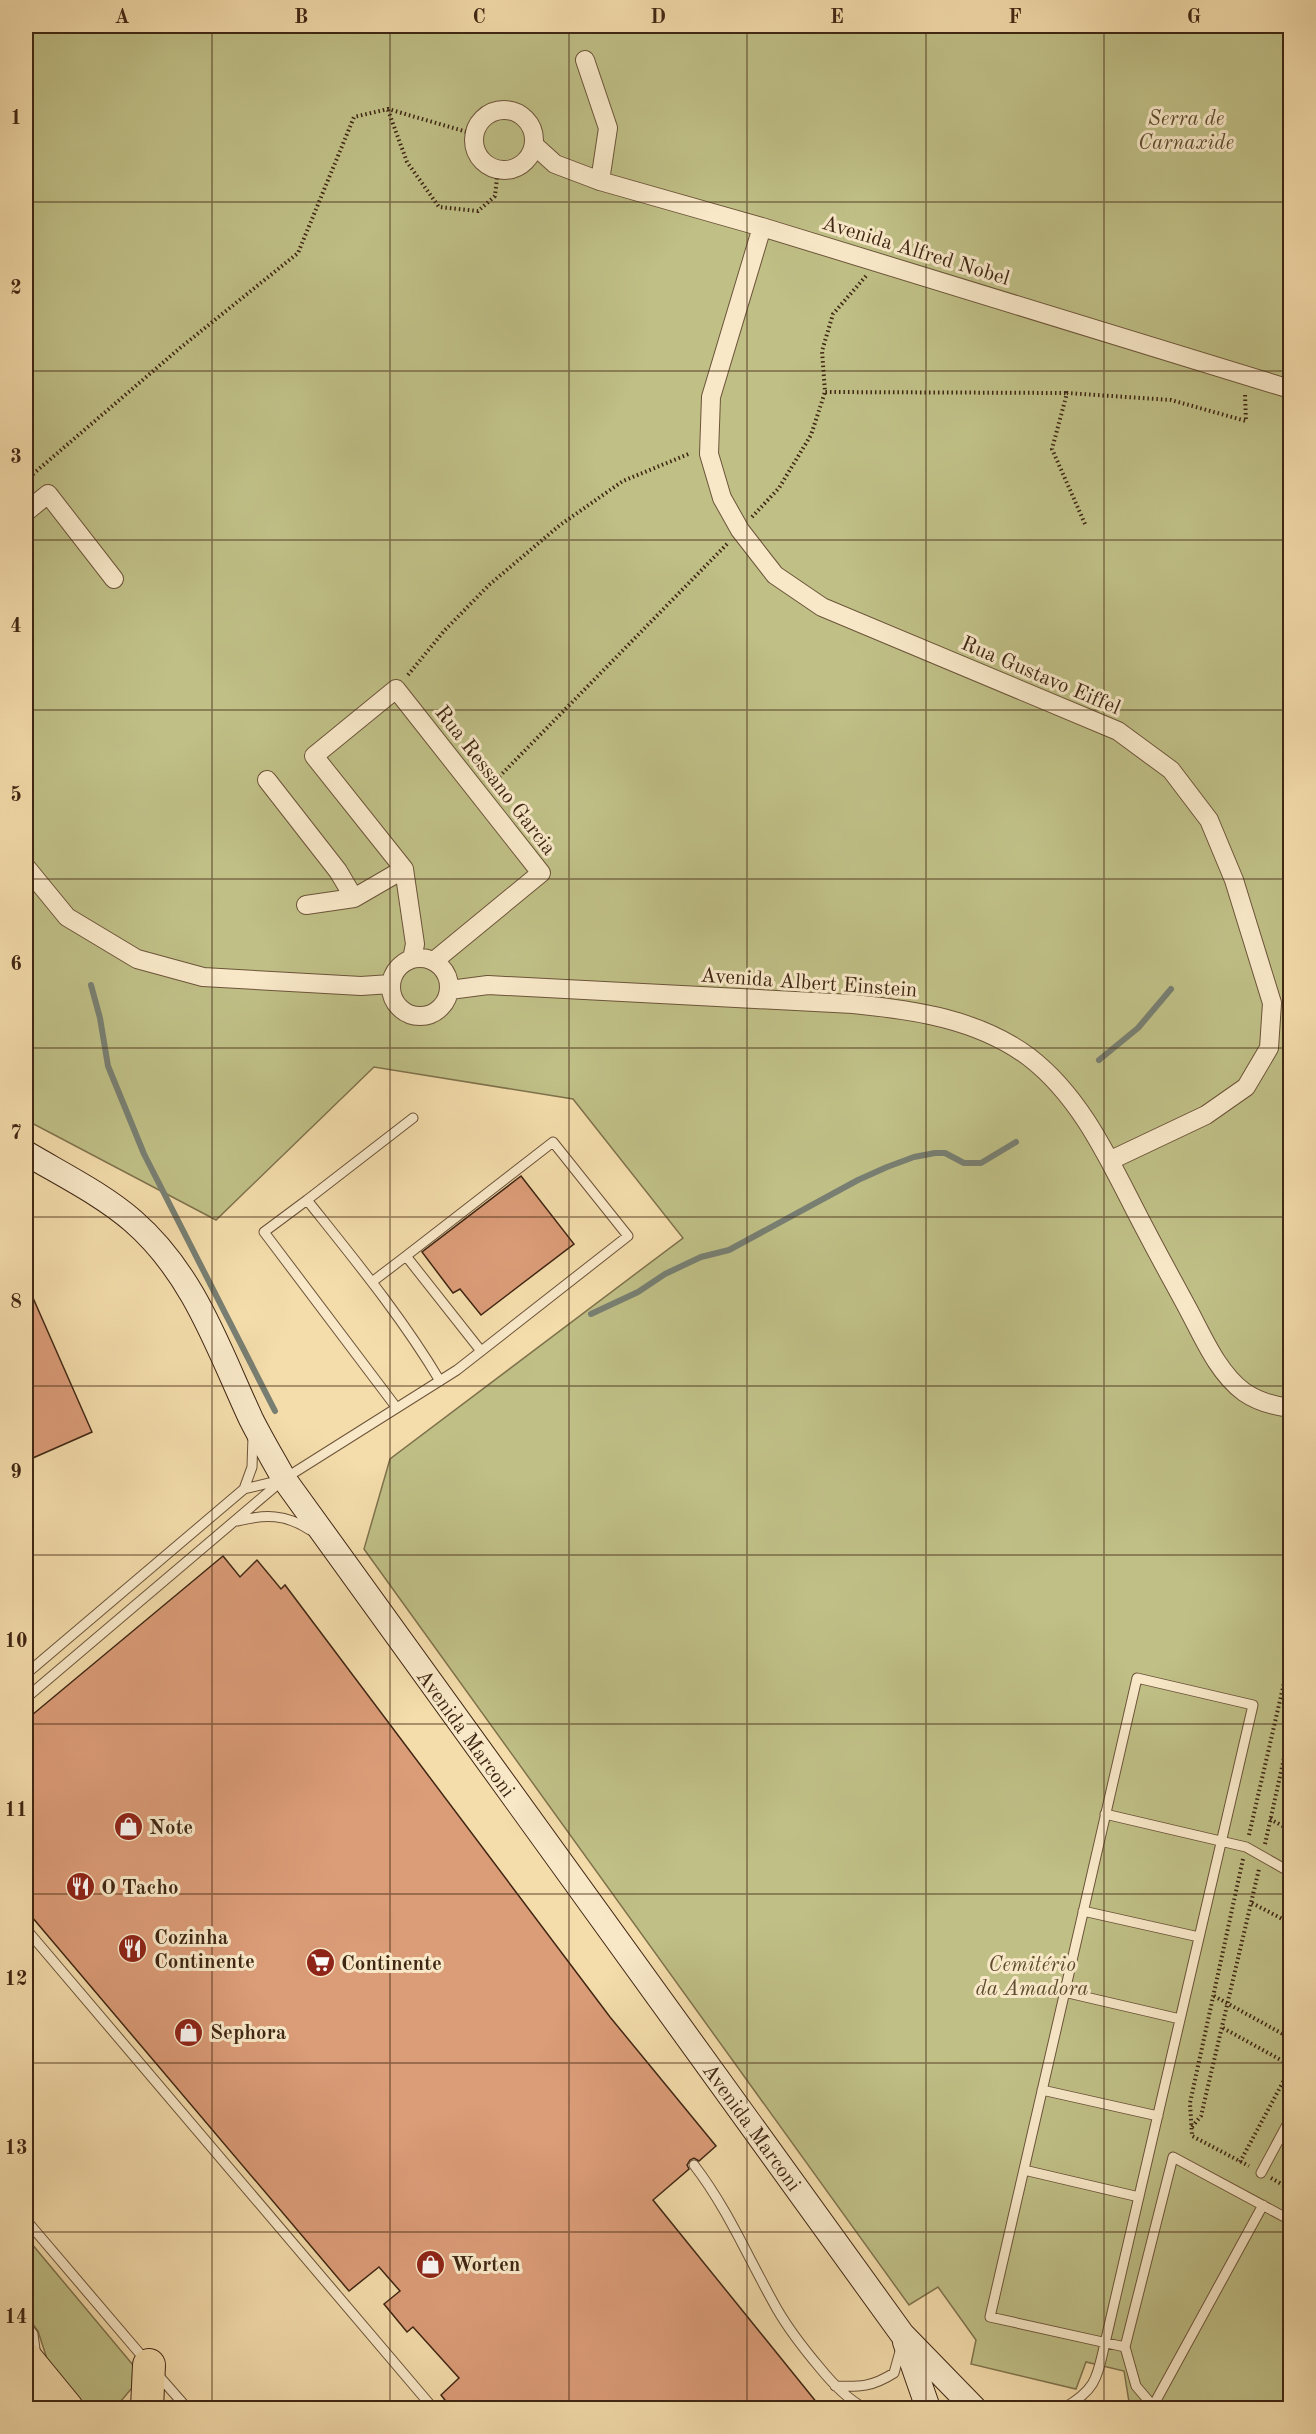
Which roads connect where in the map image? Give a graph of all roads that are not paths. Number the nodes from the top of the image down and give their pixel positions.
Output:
1 (585, 60) dead end
2 (534, 145) junction
3 (600, 181) junction
4 (762, 227) junction
5 (1290, 389) edge
6 (26, 512) edge
7 (114, 579) dead end
8 (267, 780) dead end
9 (26, 867) edge
10 (404, 870) junction
11 (354, 898) junction
12 (306, 905) dead end
13 (412, 959) junction
14 (434, 962) junction
15 (391, 984) junction
16 (450, 990) junction
17 (413, 1118) dead end
18 (26, 1153) edge
19 (1111, 1160) junction
20 (307, 1200) junction
21 (406, 1256) junction
22 (372, 1282) junction
23 (481, 1351) junction
24 (440, 1381) junction
25 (396, 1407) junction
26 (1290, 1408) edge
27 (252, 1422) junction
28 (284, 1479) junction
29 (244, 1489) junction
30 (236, 1521) junction
31 (326, 1540) junction
32 (26, 1674) edge
33 (26, 1698) edge
34 (1105, 1814) junction
35 (1221, 1840) junction
36 (1290, 1872) edge
37 (1083, 1911) junction
38 (26, 1929) edge
39 (1199, 1937) junction
40 (1065, 1992) junction
41 (1180, 2019) junction
42 (1042, 2090) junction
43 (1158, 2116) junction
44 (1290, 2119) edge
45 (694, 2165) dead end
46 (1024, 2170) junction
47 (1262, 2173) road end
48 (1139, 2197) junction
49 (1263, 2205) junction
50 (26, 2220) edge
51 (1290, 2220) edge
52 (26, 2325) edge
53 (902, 2334) junction
54 (1106, 2343) junction
55 (1125, 2348) junction
56 (148, 2365) junction
57 (32, 2366) edge
58 (835, 2386) junction
59 (1290, 2399) edge
60 (26, 2403) edge
61 (30, 2409) edge
62 (67, 2409) edge
63 (147, 2409) edge
64 (187, 2409) edge
65 (433, 2409) edge
66 (864, 2409) edge
67 (928, 2409) edge
68 (974, 2409) edge
69 (1064, 2409) edge
70 (1286, 2409) edge

1 - 3 street
2 - 2 street
2 - 3 street, Avenida Alfred Nobel
3 - 4 street, Avenida Alfred Nobel
4 - 5 street, Avenida Alfred Nobel
4 - 19 street, Rua Gustavo Eiffel
6 - 7 street
8 - 11 street
9 - 15 street
10 - 11 street
10 - 13 street
10 - 14 street, Rua Ressano Garcia
11 - 12 street
13 - 14 street
13 - 15 street
14 - 16 street
15 - 16 street
16 - 19 street, Avenida Albert Einstein
17 - 20 lane
18 - 27 street, Avenida Marconi
19 - 26 street, Avenida Albert Einstein
20 - 22 lane
20 - 25 lane
21 - 22 lane
21 - 23 lane
21 - 23 lane
22 - 24 lane
23 - 24 lane
24 - 25 lane
25 - 28 lane
27 - 28 street, Avenida Marconi
27 - 29 lane
28 - 29 lane
28 - 30 lane
28 - 31 street, Avenida Marconi
29 - 32 lane
30 - 31 lane
30 - 33 lane
31 - 53 street, Avenida Marconi
34 - 35 lane
34 - 35 lane
34 - 37 lane
35 - 36 lane
35 - 39 lane
37 - 39 lane
37 - 40 lane
38 - 65 lane
39 - 41 lane
40 - 41 lane
40 - 42 lane
41 - 43 lane
42 - 43 lane
42 - 46 lane
43 - 48 lane
44 - 47 lane
45 - 58 lane
46 - 48 lane
46 - 54 lane
48 - 54 lane
49 - 51 lane
49 - 55 lane
49 - 55 lane
50 - 56 lane
52 - 57 lane
53 - 58 lane
53 - 67 street, Avenida Marconi
53 - 68 street, Avenida Marconi
54 - 55 lane
54 - 69 lane
56 - 63 highway
56 - 64 lane
57 - 62 highway
58 - 66 lane
59 - 70 lane
60 - 61 highway

